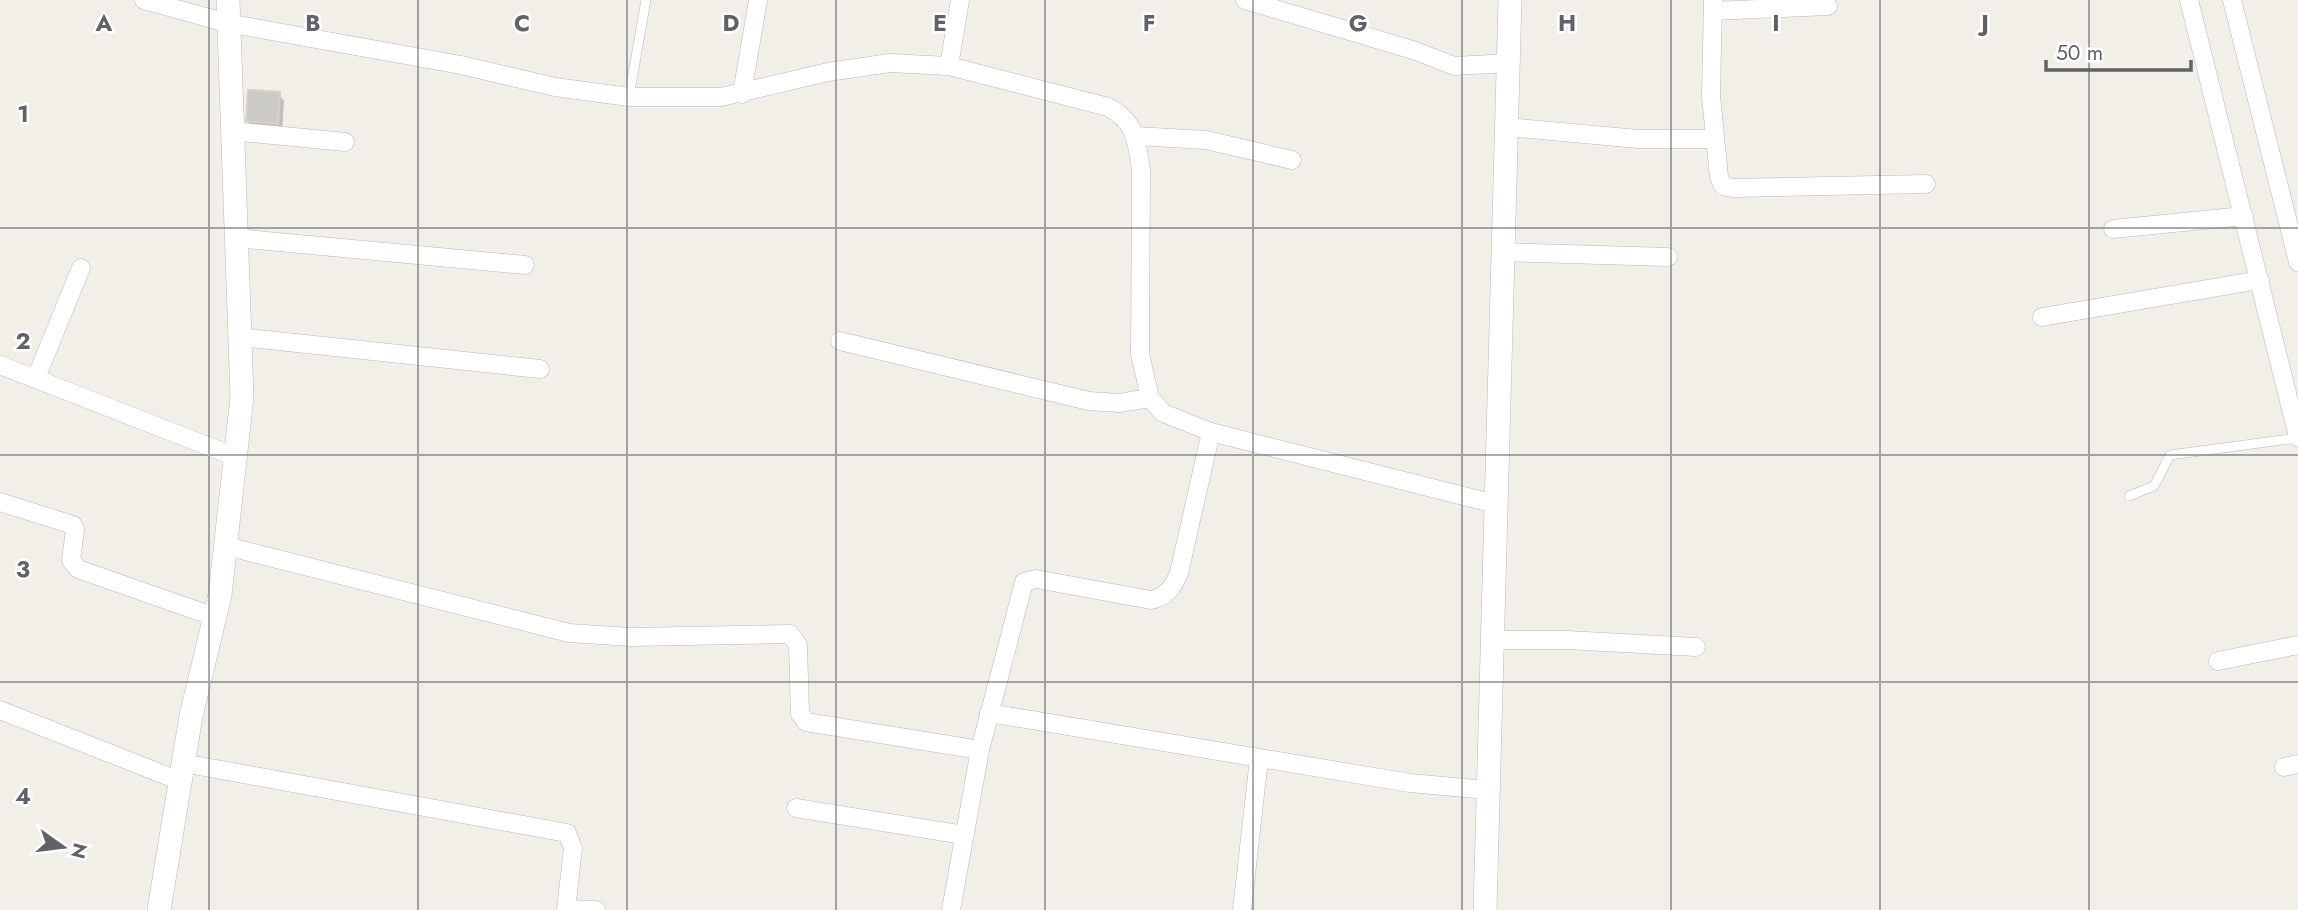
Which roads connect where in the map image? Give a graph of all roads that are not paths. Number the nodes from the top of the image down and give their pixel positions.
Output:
1 (145, 0) edge
2 (646, 0) edge
3 (758, 0) edge
4 (960, 0) edge
5 (1245, 0) edge
6 (1510, 0) edge
7 (2189, 0) edge
8 (2232, 0) edge
9 (1713, 6) edge
10 (1828, 6) dead end
11 (228, 11) edge
12 (1509, 63) junction
13 (949, 66) junction
14 (742, 94) junction
15 (629, 97) junction
16 (1507, 127) junction
17 (232, 131) junction
18 (1136, 136) junction
19 (1715, 139) junction
20 (345, 142) dead end
21 (1292, 160) dead end
22 (1926, 184) dead end
23 (2244, 216) junction
24 (2113, 229) dead end
25 (236, 238) junction
26 (1503, 252) junction
27 (1668, 257) dead end
28 (2298, 262) edge
29 (525, 265) dead end
30 (81, 268) dead end
31 (2260, 280) junction
32 (2042, 317) dead end
33 (240, 337) junction
34 (840, 341) dead end
35 (0, 365) edge
36 (540, 369) dead end
37 (36, 378) junction
38 (1150, 398) junction
39 (1211, 432) junction
40 (2298, 437) edge
41 (236, 457) junction
42 (2129, 496) dead end
43 (0, 502) edge
44 (1495, 504) junction
45 (226, 546) junction
46 (215, 617) junction
47 (1491, 640) junction
48 (2298, 645) edge
49 (1696, 647) dead end
50 (2218, 661) dead end
51 (0, 710) edge
52 (989, 713) junction
53 (980, 750) junction
54 (1259, 759) junction
55 (182, 772) junction
56 (1488, 790) junction
57 (796, 808) dead end
58 (964, 835) junction
59 (566, 909) edge
60 (159, 910) edge
61 (596, 910) edge
62 (951, 910) edge
63 (1242, 910) edge
64 (1485, 910) edge

1 - 11 street
2 - 15 lane
3 - 14 street
4 - 13 street
5 - 12 street
6 - 12 street
7 - 23 street
8 - 28 street
9 - 10 street
9 - 19 street
11 - 15 street
11 - 17 street
12 - 16 street
13 - 14 street
13 - 18 street
14 - 15 street
16 - 19 street
16 - 26 street
17 - 20 street
17 - 25 street
18 - 21 street
18 - 38 street
19 - 22 street
23 - 24 street
23 - 31 street
25 - 29 street
25 - 33 street
26 - 27 street
26 - 44 street
30 - 37 street
31 - 32 street
31 - 40 street
33 - 36 street
33 - 41 street
34 - 38 street
35 - 37 street
37 - 41 street
38 - 39 street
39 - 44 street
39 - 52 street
40 - 42 lane
41 - 45 street
43 - 46 street
44 - 47 street
45 - 46 street
45 - 53 street
46 - 55 street
47 - 49 street
47 - 56 street
48 - 50 street
51 - 55 street
52 - 53 street
52 - 54 street
53 - 58 street
54 - 56 street
54 - 63 street
55 - 59 street
55 - 60 street
56 - 64 street
57 - 58 street
58 - 62 street
59 - 61 street

